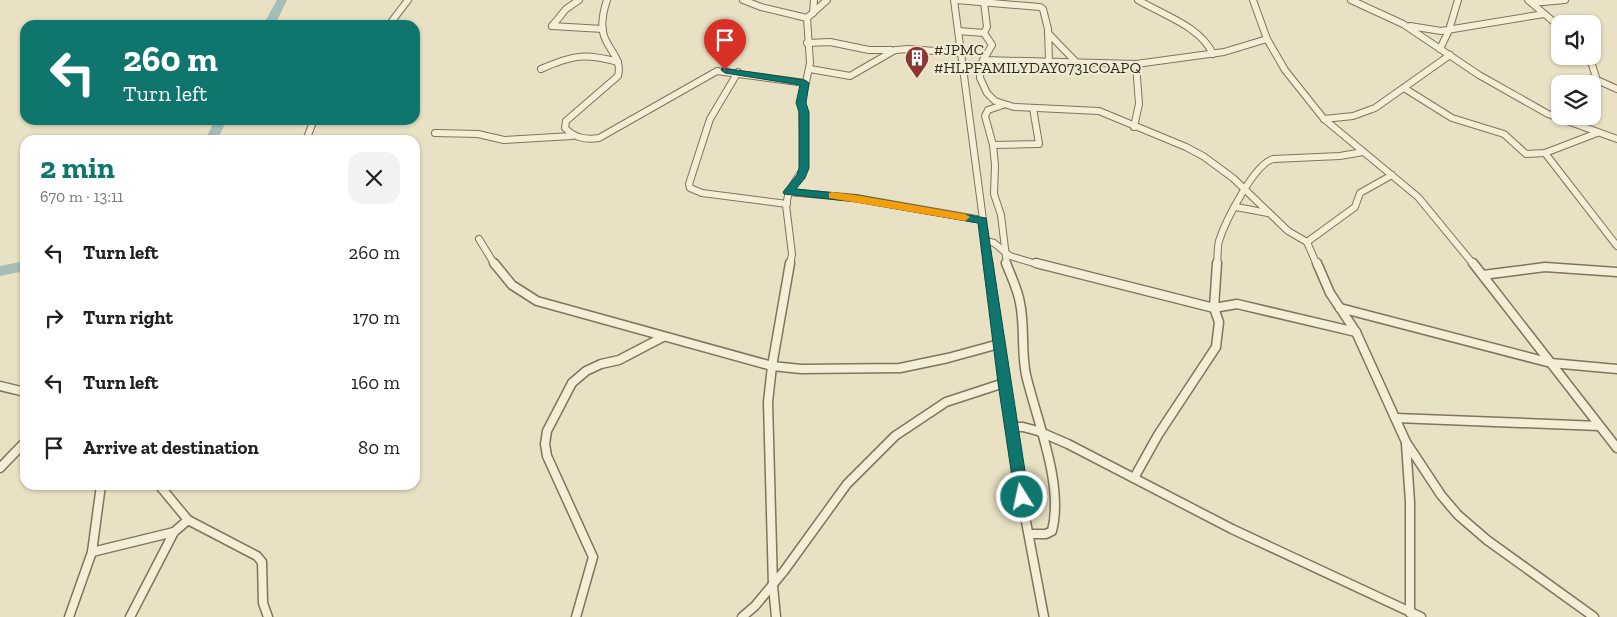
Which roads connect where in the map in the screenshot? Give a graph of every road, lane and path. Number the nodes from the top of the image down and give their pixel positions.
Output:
1 (408, 0) edge
2 (579, 0) edge
3 (606, 0) edge
4 (744, 0) edge
5 (814, 0) edge
6 (828, 0) edge
7 (955, 0) edge
8 (1138, 0) edge
9 (1253, 0) edge
10 (1351, 0) edge
11 (1458, 0) edge
12 (1565, 0) edge
13 (1530, 1) edge
14 (984, 2) junction
15 (1544, 14) junction
16 (810, 15) junction
17 (393, 20) edge
18 (1551, 20) edge
19 (1403, 24) junction
20 (603, 29) junction
21 (1449, 30) junction
22 (958, 31) junction
23 (1048, 32) junction
24 (984, 33) junction
25 (1267, 39) junction
26 (808, 43) junction
27 (1440, 49) junction
28 (895, 50) junction
29 (961, 53) junction
30 (1213, 54) junction
31 (1450, 55) junction
32 (983, 60) junction
33 (1049, 61) junction
34 (618, 62) junction
35 (1076, 62) junction
36 (1136, 64) junction
37 (1593, 65) edge
38 (541, 69) dead end
39 (810, 69) junction
40 (738, 72) junction
41 (805, 83) junction
42 (1404, 88) junction
43 (1617, 89) edge
44 (1003, 105) junction
45 (1033, 108) junction
46 (1324, 119) junction
47 (1134, 127) junction
48 (435, 133) dead end
49 (1597, 133) junction
50 (572, 136) junction
51 (1617, 139) edge
52 (993, 145) junction
53 (1363, 152) junction
54 (1546, 153) junction
55 (1392, 175) junction
56 (1244, 189) junction
57 (788, 192) junction
58 (787, 204) junction
59 (1236, 206) junction
60 (1270, 214) junction
61 (982, 220) junction
62 (479, 239) dead end
63 (986, 241) junction
64 (1307, 242) junction
65 (1617, 246) edge
66 (1004, 252) junction
67 (1617, 272) edge
68 (1483, 275) junction
69 (1214, 308) junction
70 (1340, 308) junction
71 (1356, 332) junction
72 (663, 338) junction
73 (999, 344) junction
74 (1551, 363) junction
75 (772, 366) junction
76 (1617, 369) edge
77 (1004, 383) junction
78 (0, 386) edge
79 (20, 391) edge
80 (1396, 418) junction
81 (1600, 426) junction
82 (1011, 427) junction
83 (1042, 432) junction
84 (1406, 442) junction
85 (20, 447) edge
86 (1617, 448) edge
87 (0, 468) edge
88 (1134, 478) junction
89 (100, 490) edge
90 (163, 490) edge
91 (188, 520) junction
92 (174, 532) junction
93 (1029, 534) junction
94 (92, 552) junction
95 (773, 586) junction
96 (1410, 614) edge
97 (70, 617) edge
98 (130, 617) edge
99 (268, 617) edge
100 (576, 617) edge
101 (742, 617) edge
102 (776, 617) edge
103 (1044, 617) edge
104 (1421, 617) edge
105 (1594, 617) edge

1 - 17 street
2 - 20 street
3 - 20 street
4 - 16 street
5 - 16 street
6 - 16 street
7 - 14 street
7 - 22 street
8 - 30 street
9 - 25 street
10 - 19 street
11 - 21 street
12 - 13 street
13 - 15 street
14 - 23 street
14 - 24 street
15 - 18 street
15 - 21 street
16 - 26 street
19 - 21 street
19 - 27 street
20 - 34 street
21 - 27 street
22 - 24 street
22 - 29 street
23 - 33 street
23 - 35 street
24 - 32 street
25 - 30 street
25 - 46 street
26 - 28 street
26 - 39 street
27 - 31 street
28 - 29 street
28 - 39 street
29 - 61 street
30 - 36 street
31 - 42 street
31 - 49 street
32 - 33 street
32 - 44 street
33 - 35 street
34 - 38 street
34 - 50 street
35 - 36 street
36 - 47 street
37 - 43 street
39 - 41 street
40 - 41 street
40 - 50 street
40 - 58 street
41 - 57 street
42 - 46 street
42 - 54 street
44 - 45 street
44 - 52 street
45 - 47 street
45 - 52 street
46 - 53 street
47 - 56 street
48 - 50 street
49 - 51 street
49 - 54 street
52 - 66 street
53 - 55 street
53 - 56 street
54 - 65 street
55 - 64 street
55 - 68 street
56 - 59 street
56 - 60 street
57 - 58 street
57 - 61 street
58 - 75 street
59 - 60 street
59 - 69 street
60 - 64 street
61 - 63 street
62 - 72 street
63 - 66 street
63 - 73 street
64 - 70 street
66 - 69 street
66 - 83 street
67 - 68 street
68 - 74 street
69 - 71 street
69 - 88 street
70 - 71 street
70 - 74 street
71 - 80 street
72 - 75 street
72 - 100 street
73 - 75 street
73 - 77 street
74 - 76 street
74 - 81 street
75 - 95 street
77 - 82 street
77 - 95 street
78 - 79 street
80 - 81 street
80 - 84 street
81 - 86 street
82 - 83 street
82 - 93 street
83 - 88 street
83 - 93 street
84 - 96 street
84 - 105 street
85 - 87 street
88 - 96 street
89 - 94 street
90 - 91 street
91 - 92 street
91 - 99 street
92 - 94 street
92 - 98 street
93 - 103 street
94 - 97 street
95 - 101 street
95 - 102 street
96 - 104 street

